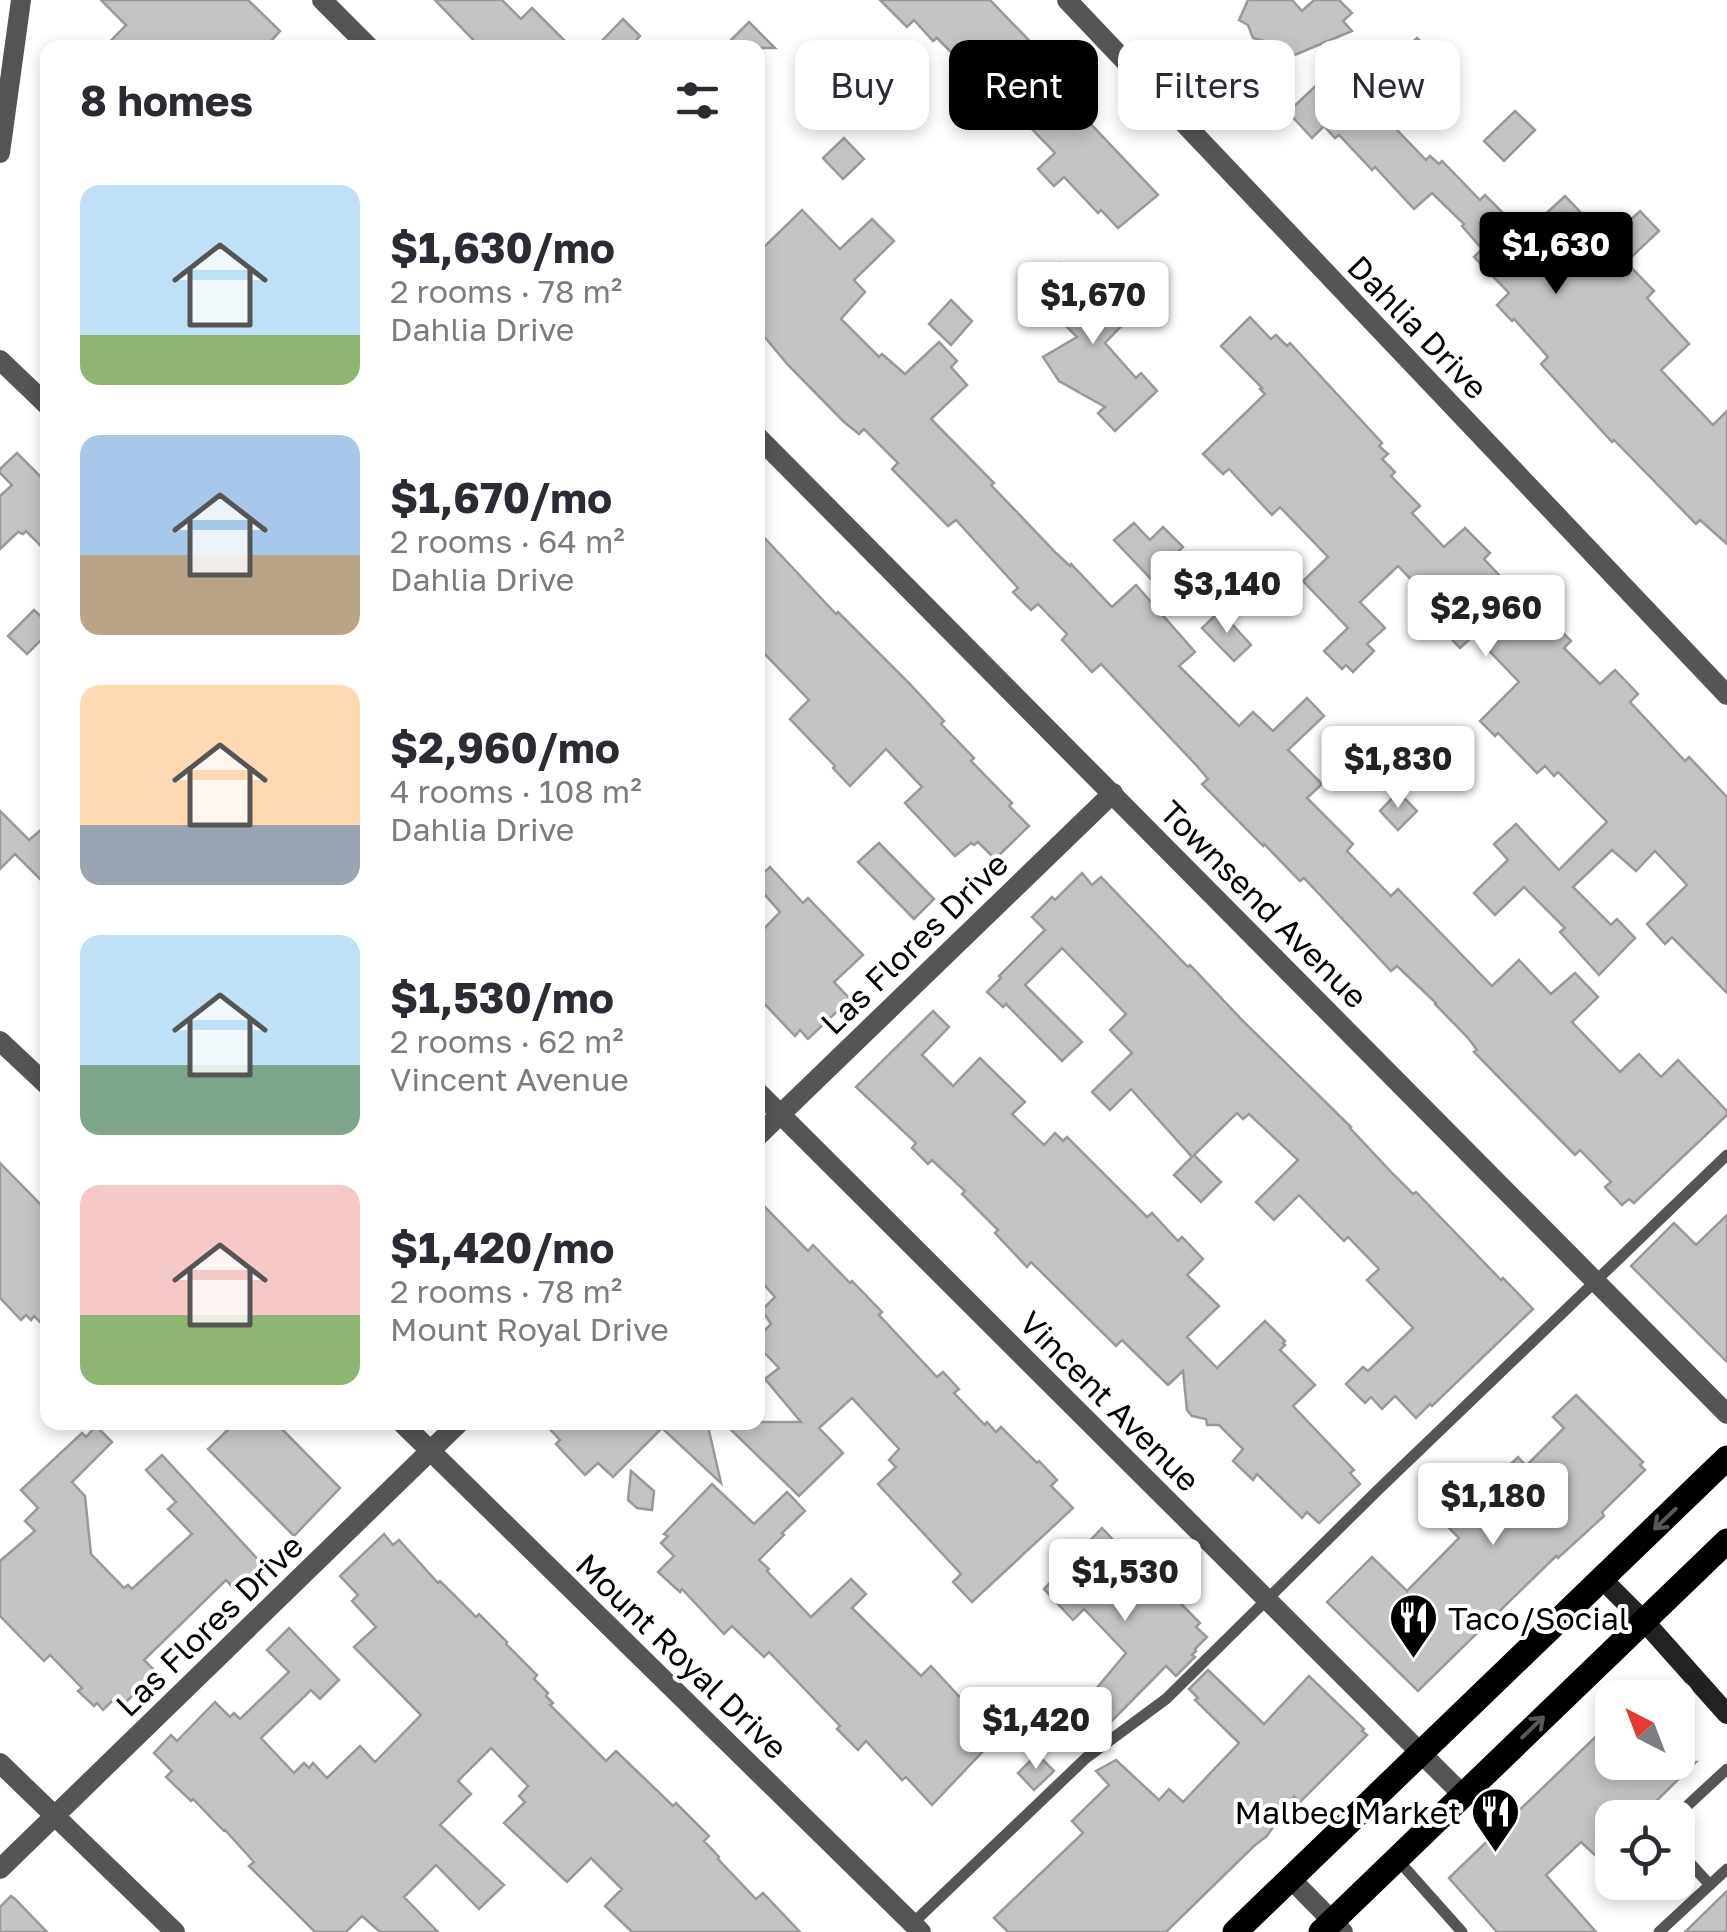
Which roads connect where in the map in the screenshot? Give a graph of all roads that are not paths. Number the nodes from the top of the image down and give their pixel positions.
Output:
1 (20, 0) edge
2 (322, 0) edge
3 (1067, 0) edge
4 (362, 40) edge
5 (0, 153) edge
6 (0, 360) edge
7 (40, 398) edge
8 (765, 444) edge
9 (1727, 695) edge
10 (1112, 793) junction
11 (0, 1041) edge
12 (40, 1078) edge
13 (765, 1099) edge
14 (780, 1114) junction
15 (765, 1129) edge
16 (1727, 1155) edge
17 (1596, 1282) junction
18 (1727, 1414) edge
19 (410, 1430) edge
20 (452, 1430) edge
21 (431, 1450) junction
22 (1727, 1458) edge
23 (1727, 1541) edge
24 (1602, 1579) junction
25 (1266, 1599) junction
26 (1644, 1621) junction
27 (1727, 1714) edge
28 (1421, 1753) junction
29 (0, 1763) edge
30 (1727, 1769) edge
31 (1463, 1795) junction
32 (1693, 1800) edge
33 (55, 1816) junction
34 (1397, 1860) junction
35 (1695, 1869) edge
36 (1727, 1869) edge
37 (0, 1870) edge
38 (1292, 1879) junction
39 (1710, 1885) junction
40 (917, 1928) edge
41 (1332, 1928) edge
42 (174, 1932) edge
43 (1236, 1932) edge
44 (1462, 1932) edge
45 (1659, 1932) edge

1 - 5 street
2 - 4 street
3 - 9 street, Dahlia Drive
6 - 7 street
8 - 10 street, Townsend Avenue
10 - 14 street, Las Flores Drive
10 - 17 street, Townsend Avenue
11 - 12 street
13 - 14 street, Vincent Avenue
14 - 15 street, Las Flores Drive
14 - 25 street, Vincent Avenue
16 - 17 lane
17 - 18 street, Townsend Avenue
17 - 25 lane
19 - 21 street, Mount Royal Drive
20 - 21 street, Las Flores Drive
21 - 33 street, Las Flores Drive
21 - 40 street, Mount Royal Drive
22 -> 24 main road
23 - 26 main road
24 - 26 street
24 - 28 main road
25 - 28 street, Vincent Avenue
25 - 40 lane
26 - 27 street
31 -> 26 main road
28 - 31 street, Vincent Avenue
28 - 38 main road
29 - 33 street
30 - 32 lane
31 - 34 main road
33 - 37 street, Las Flores Drive
33 - 42 street
34 - 41 main road
34 - 44 lane
35 - 39 lane
36 - 39 lane
38 - 41 street
38 - 43 main road
39 - 45 lane

